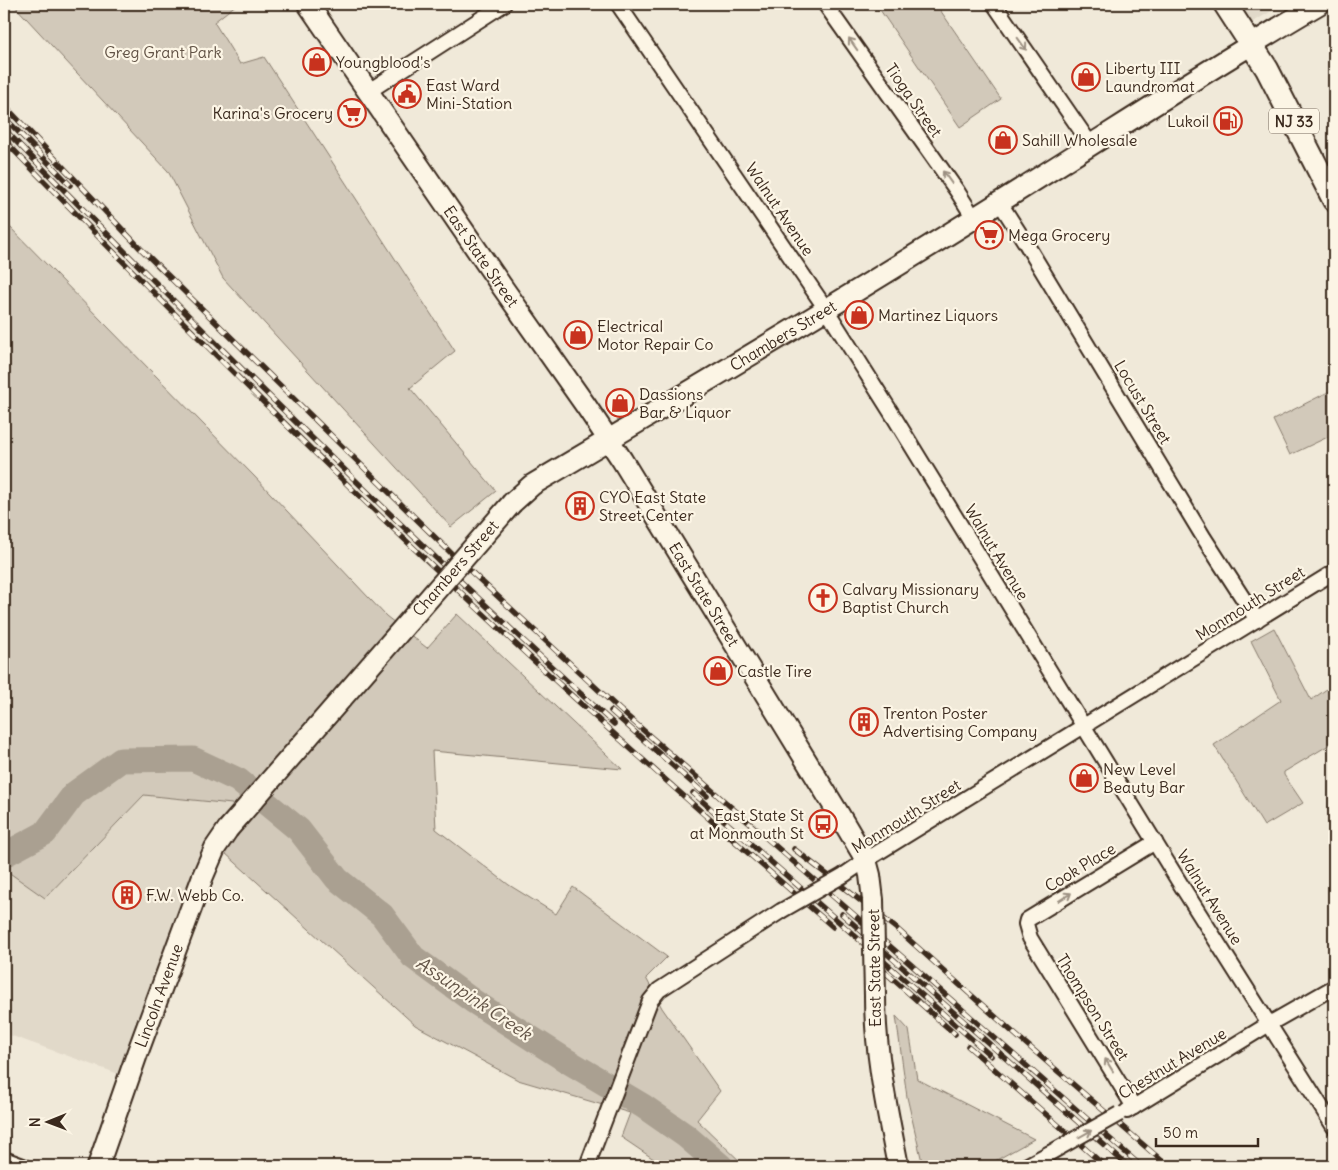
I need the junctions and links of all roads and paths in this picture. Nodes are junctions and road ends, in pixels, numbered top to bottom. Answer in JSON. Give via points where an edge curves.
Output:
{"nodes":[{"id":1,"x":308,"y":4,"type":"edge"},
{"id":2,"x":504,"y":4,"type":"edge"},
{"id":3,"x":618,"y":4,"type":"edge"},
{"id":4,"x":826,"y":4,"type":"edge"},
{"id":5,"x":994,"y":4,"type":"edge"},
{"id":6,"x":1225,"y":4,"type":"edge"},
{"id":7,"x":1319,"y":4,"type":"edge"},
{"id":8,"x":1251,"y":44,"type":"junction"},
{"id":9,"x":369,"y":91,"type":"junction"},
{"id":10,"x":1091,"y":145,"type":"junction"},
{"id":11,"x":1334,"y":200,"type":"edge"},
{"id":12,"x":1000,"y":203,"type":"junction"},
{"id":13,"x":974,"y":218,"type":"junction"},
{"id":14,"x":826,"y":309,"type":"junction"},
{"id":15,"x":608,"y":440,"type":"junction"},
{"id":16,"x":1334,"y":572,"type":"edge"},
{"id":17,"x":1257,"y":620,"type":"junction"},
{"id":18,"x":1084,"y":726,"type":"junction"},
{"id":19,"x":228,"y":829,"type":"joint"},
{"id":20,"x":1155,"y":842,"type":"junction"},
{"id":21,"x":866,"y":860,"type":"junction"},
{"id":22,"x":1026,"y":924,"type":"joint"},
{"id":23,"x":1334,"y":987,"type":"edge"},
{"id":24,"x":1269,"y":1024,"type":"junction"},
{"id":25,"x":1134,"y":1107,"type":"junction"},
{"id":26,"x":1334,"y":1127,"type":"edge"},
{"id":27,"x":4,"y":1159,"type":"edge"},
{"id":28,"x":24,"y":1166,"type":"edge"},
{"id":29,"x":98,"y":1166,"type":"edge"},
{"id":30,"x":586,"y":1166,"type":"edge"},
{"id":31,"x":898,"y":1166,"type":"edge"},
{"id":32,"x":1026,"y":1166,"type":"edge"}],
"edges":[{"from":1,"to":9,"type":"street","name":"East State Street"},
{"from":2,"to":9,"type":"street"},
{"from":3,"to":14,"type":"street","name":"Walnut Avenue"},
{"from":13,"to":4,"type":"street","name":"Tioga Street","one_way":true},
{"from":5,"to":10,"type":"street","one_way":true},
{"from":6,"to":8,"type":"main road","number":"NJ 33"},
{"from":7,"to":8,"type":"street","name":"Chambers Street"},
{"from":8,"to":10,"type":"street","name":"Chambers Street"},
{"from":8,"to":11,"type":"main road","number":"NJ 33"},
{"from":9,"to":15,"type":"street","name":"East State Street"},
{"from":10,"to":12,"type":"street","name":"Chambers Street"},
{"from":12,"to":13,"type":"street","name":"Chambers Street"},
{"from":12,"to":17,"type":"street","name":"Locust Street"},
{"from":13,"to":14,"type":"street","name":"Chambers Street"},
{"from":14,"to":15,"type":"street","name":"Chambers Street"},
{"from":14,"to":18,"type":"street","name":"Walnut Avenue"},
{"from":15,"to":19,"type":"street","name":"Chambers Street","bridge":true,"via":[[532,485],[512,503]]},
{"from":15,"to":21,"type":"street","name":"East State Street"},
{"from":16,"to":17,"type":"street","name":"Monmouth Street"},
{"from":17,"to":18,"type":"street","name":"Monmouth Street"},
{"from":18,"to":20,"type":"street","name":"Walnut Avenue"},
{"from":18,"to":21,"type":"street","name":"Monmouth Street"},
{"from":19,"to":29,"type":"street","name":"Lincoln Avenue","via":[[215,848],[204,876]]},
{"from":22,"to":20,"type":"street","name":"Cook Place","one_way":true,"via":[[1027,920]]},
{"from":20,"to":24,"type":"street","name":"Walnut Avenue"},
{"from":21,"to":30,"type":"street","name":"Monmouth Street","bridge":true,"via":[[659,990],[650,1001]]},
{"from":21,"to":31,"type":"street","name":"East State Street","bridge":true,"via":[[874,900],[878,1060]]},
{"from":25,"to":22,"type":"street","name":"Thompson Street","one_way":true,"via":[[1030,938]]},
{"from":23,"to":24,"type":"street","name":"Chestnut Avenue"},
{"from":24,"to":25,"type":"street","name":"Chestnut Avenue"},
{"from":24,"to":26,"type":"street","name":"Walnut Avenue"},
{"from":32,"to":25,"type":"street","name":"Chestnut Avenue","one_way":true,"bridge":true},
{"from":27,"to":28,"type":"street"}]}
